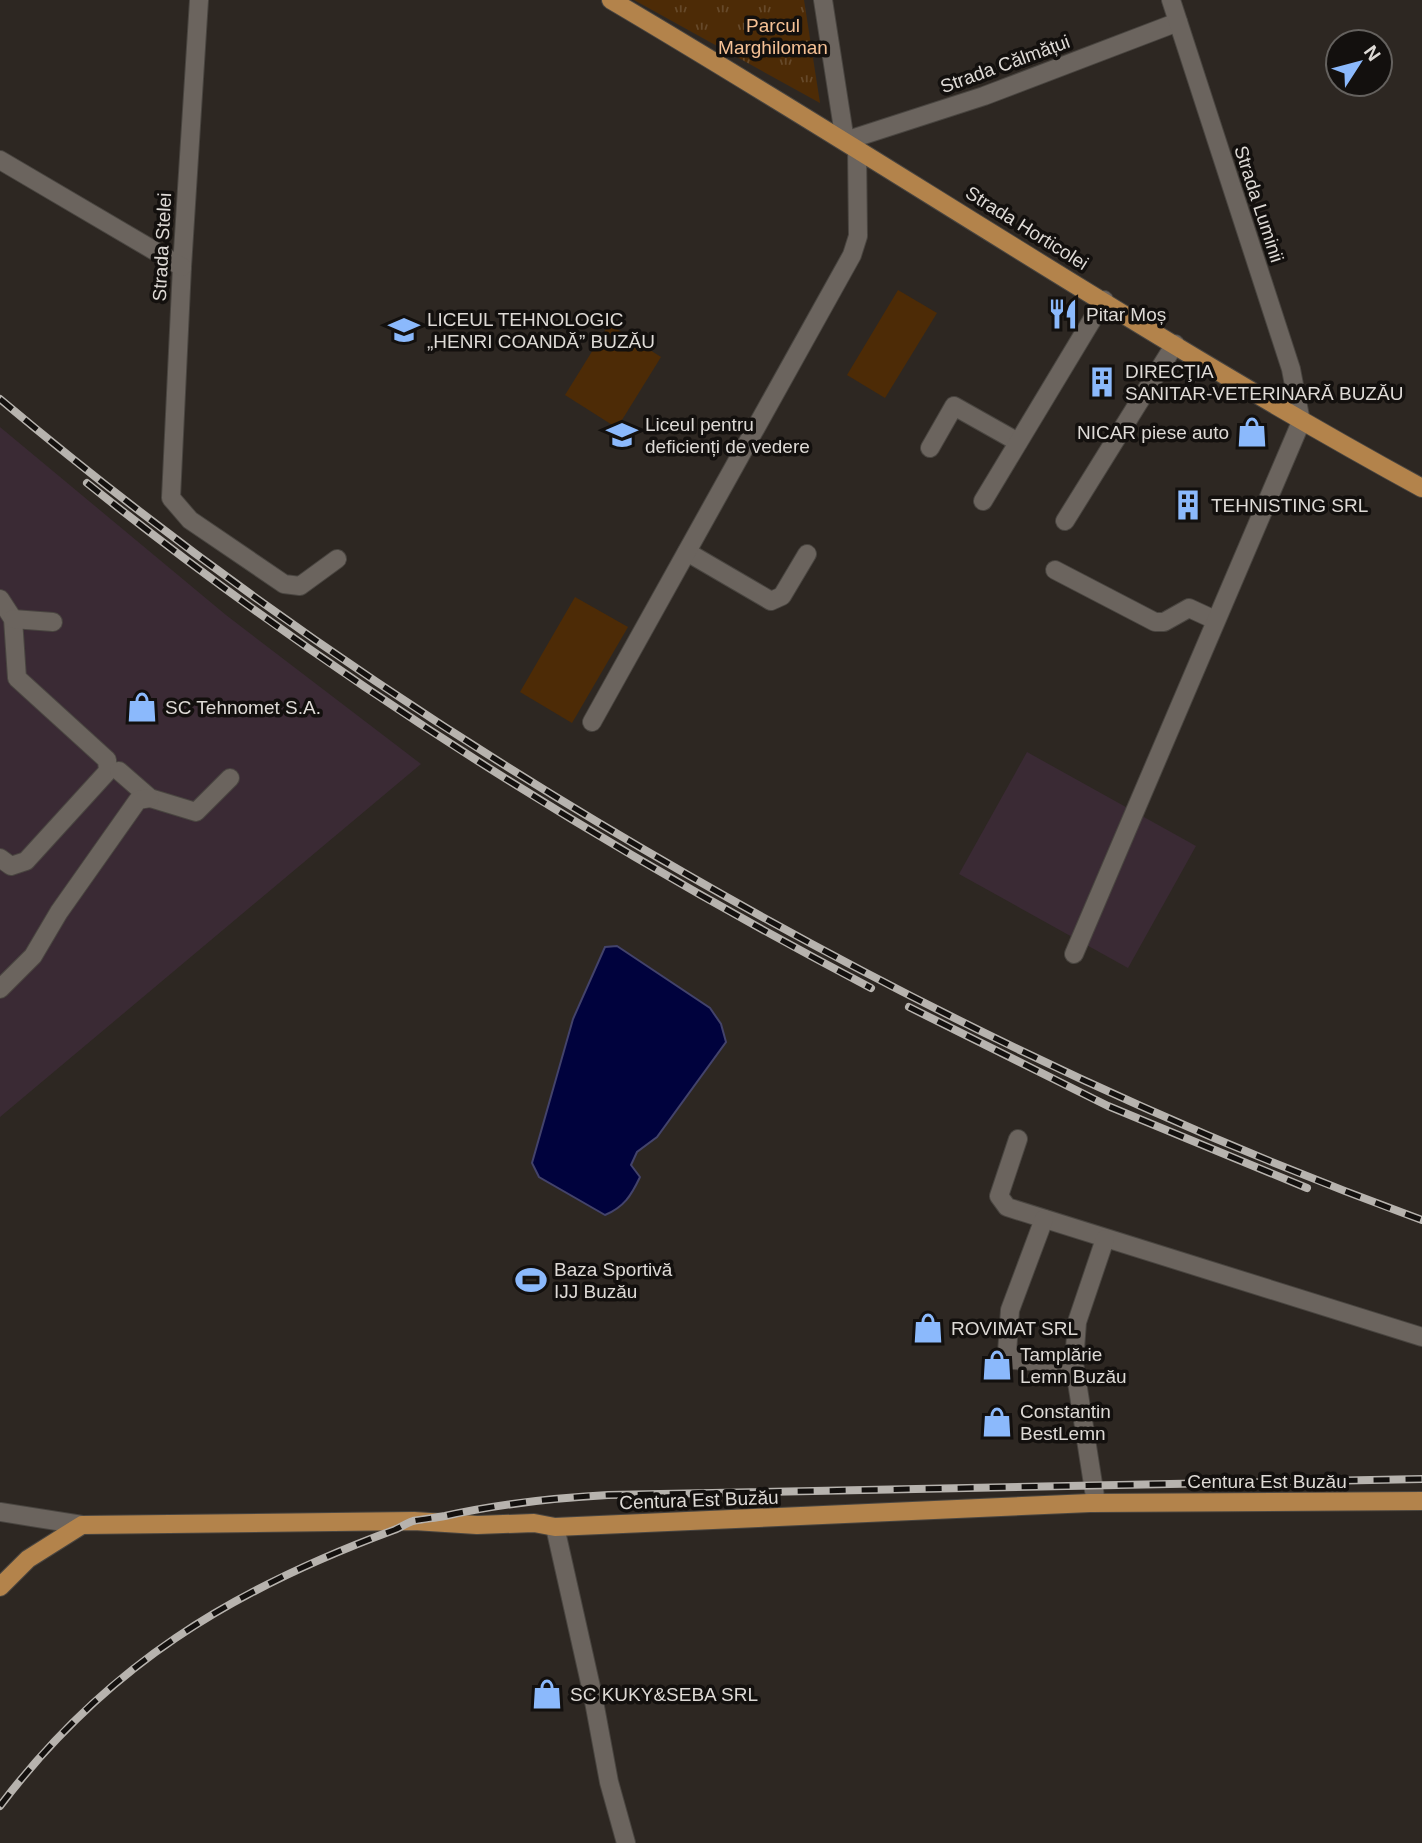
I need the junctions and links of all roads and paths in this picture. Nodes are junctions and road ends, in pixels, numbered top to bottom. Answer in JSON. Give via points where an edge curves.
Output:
{"nodes":[{"id":1,"x":199,"y":0,"type":"edge"},
{"id":2,"x":611,"y":0,"type":"edge"},
{"id":3,"x":823,"y":0,"type":"edge"},
{"id":4,"x":1171,"y":0,"type":"edge"},
{"id":5,"x":1178,"y":22,"type":"junction"},
{"id":6,"x":851,"y":144,"type":"junction"},
{"id":7,"x":0,"y":160,"type":"edge"},
{"id":8,"x":181,"y":267,"type":"junction"},
{"id":9,"x":1104,"y":300,"type":"junction"},
{"id":10,"x":1175,"y":344,"type":"junction"},
{"id":11,"x":1301,"y":422,"type":"junction"},
{"id":12,"x":1018,"y":442,"type":"junction"},
{"id":13,"x":930,"y":447,"type":"dead end"},
{"id":14,"x":1422,"y":488,"type":"edge"},
{"id":15,"x":983,"y":501,"type":"dead end"},
{"id":16,"x":1065,"y":521,"type":"dead end"},
{"id":17,"x":687,"y":552,"type":"junction"},
{"id":18,"x":807,"y":554,"type":"dead end"},
{"id":19,"x":337,"y":559,"type":"dead end"},
{"id":20,"x":1055,"y":570,"type":"dead end"},
{"id":21,"x":0,"y":599,"type":"edge"},
{"id":22,"x":13,"y":618,"type":"junction"},
{"id":23,"x":1215,"y":620,"type":"junction"},
{"id":24,"x":53,"y":622,"type":"dead end"},
{"id":25,"x":592,"y":722,"type":"dead end"},
{"id":26,"x":111,"y":767,"type":"junction"},
{"id":27,"x":230,"y":778,"type":"dead end"},
{"id":28,"x":141,"y":794,"type":"junction"},
{"id":29,"x":0,"y":858,"type":"edge"},
{"id":30,"x":1074,"y":954,"type":"dead end"},
{"id":31,"x":0,"y":989,"type":"edge"},
{"id":32,"x":1018,"y":1139,"type":"dead end"},
{"id":33,"x":1044,"y":1219,"type":"junction"},
{"id":34,"x":1105,"y":1239,"type":"junction"},
{"id":35,"x":1422,"y":1337,"type":"edge"},
{"id":36,"x":1074,"y":1363,"type":"junction"},
{"id":37,"x":1422,"y":1501,"type":"edge"},
{"id":38,"x":1096,"y":1503,"type":"junction"},
{"id":39,"x":0,"y":1512,"type":"edge"},
{"id":40,"x":82,"y":1525,"type":"junction"},
{"id":41,"x":555,"y":1527,"type":"junction"},
{"id":42,"x":0,"y":1587,"type":"edge"},
{"id":43,"x":626,"y":1843,"type":"edge"}],
"edges":[{"from":1,"to":8,"type":"street","name":"Strada Stelei"},
{"from":2,"to":6,"type":"main road","name":"Strada Horticolei"},
{"from":3,"to":6,"type":"street"},
{"from":4,"to":5,"type":"street","name":"Strada Luminii"},
{"from":5,"to":6,"type":"street","name":"Strada Călmățui"},
{"from":5,"to":11,"type":"street","name":"Strada Luminii","via":[[1291,369]]},
{"from":6,"to":9,"type":"main road","name":"Strada Horticolei"},
{"from":6,"to":17,"type":"street","via":[[858,236],[852,255]]},
{"from":7,"to":8,"type":"street"},
{"from":8,"to":19,"type":"street","name":"Strada Stelei","via":[[171,498],[190,520],[284,584],[300,586]]},
{"from":9,"to":10,"type":"main road","name":"Strada Horticolei"},
{"from":9,"to":12,"type":"street"},
{"from":10,"to":11,"type":"main road","name":"Strada Horticolei"},
{"from":10,"to":16,"type":"street"},
{"from":11,"to":14,"type":"main road","name":"Strada Horticolei"},
{"from":11,"to":23,"type":"street"},
{"from":12,"to":13,"type":"street","via":[[954,406]]},
{"from":12,"to":15,"type":"street"},
{"from":17,"to":18,"type":"street","via":[[771,601],[782,596]]},
{"from":17,"to":25,"type":"street"},
{"from":20,"to":23,"type":"street","via":[[1155,622],[1189,608]]},
{"from":21,"to":22,"type":"street"},
{"from":22,"to":24,"type":"street"},
{"from":22,"to":26,"type":"street","via":[[17,678]]},
{"from":23,"to":30,"type":"street"},
{"from":26,"to":28,"type":"street"},
{"from":26,"to":29,"type":"street","via":[[26,861],[11,866]]},
{"from":27,"to":28,"type":"street","via":[[196,812]]},
{"from":28,"to":31,"type":"street","via":[[33,956]]},
{"from":32,"to":33,"type":"street","via":[[999,1196],[1007,1207]]},
{"from":33,"to":34,"type":"street"},
{"from":33,"to":36,"type":"street","via":[[1010,1310],[1007,1353],[1013,1360]]},
{"from":34,"to":35,"type":"street"},
{"from":34,"to":36,"type":"street","via":[[1077,1322]]},
{"from":36,"to":38,"type":"street"},
{"from":37,"to":38,"type":"main road","name":"Centura Est Buzău"},
{"from":38,"to":41,"type":"main road","name":"Centura Est Buzău"},
{"from":39,"to":40,"type":"street"},
{"from":40,"to":41,"type":"main road","name":"Centura Est Buzău","via":[[414,1521]]},
{"from":40,"to":42,"type":"main road","via":[[28,1559]]},
{"from":41,"to":43,"type":"street"}]}
